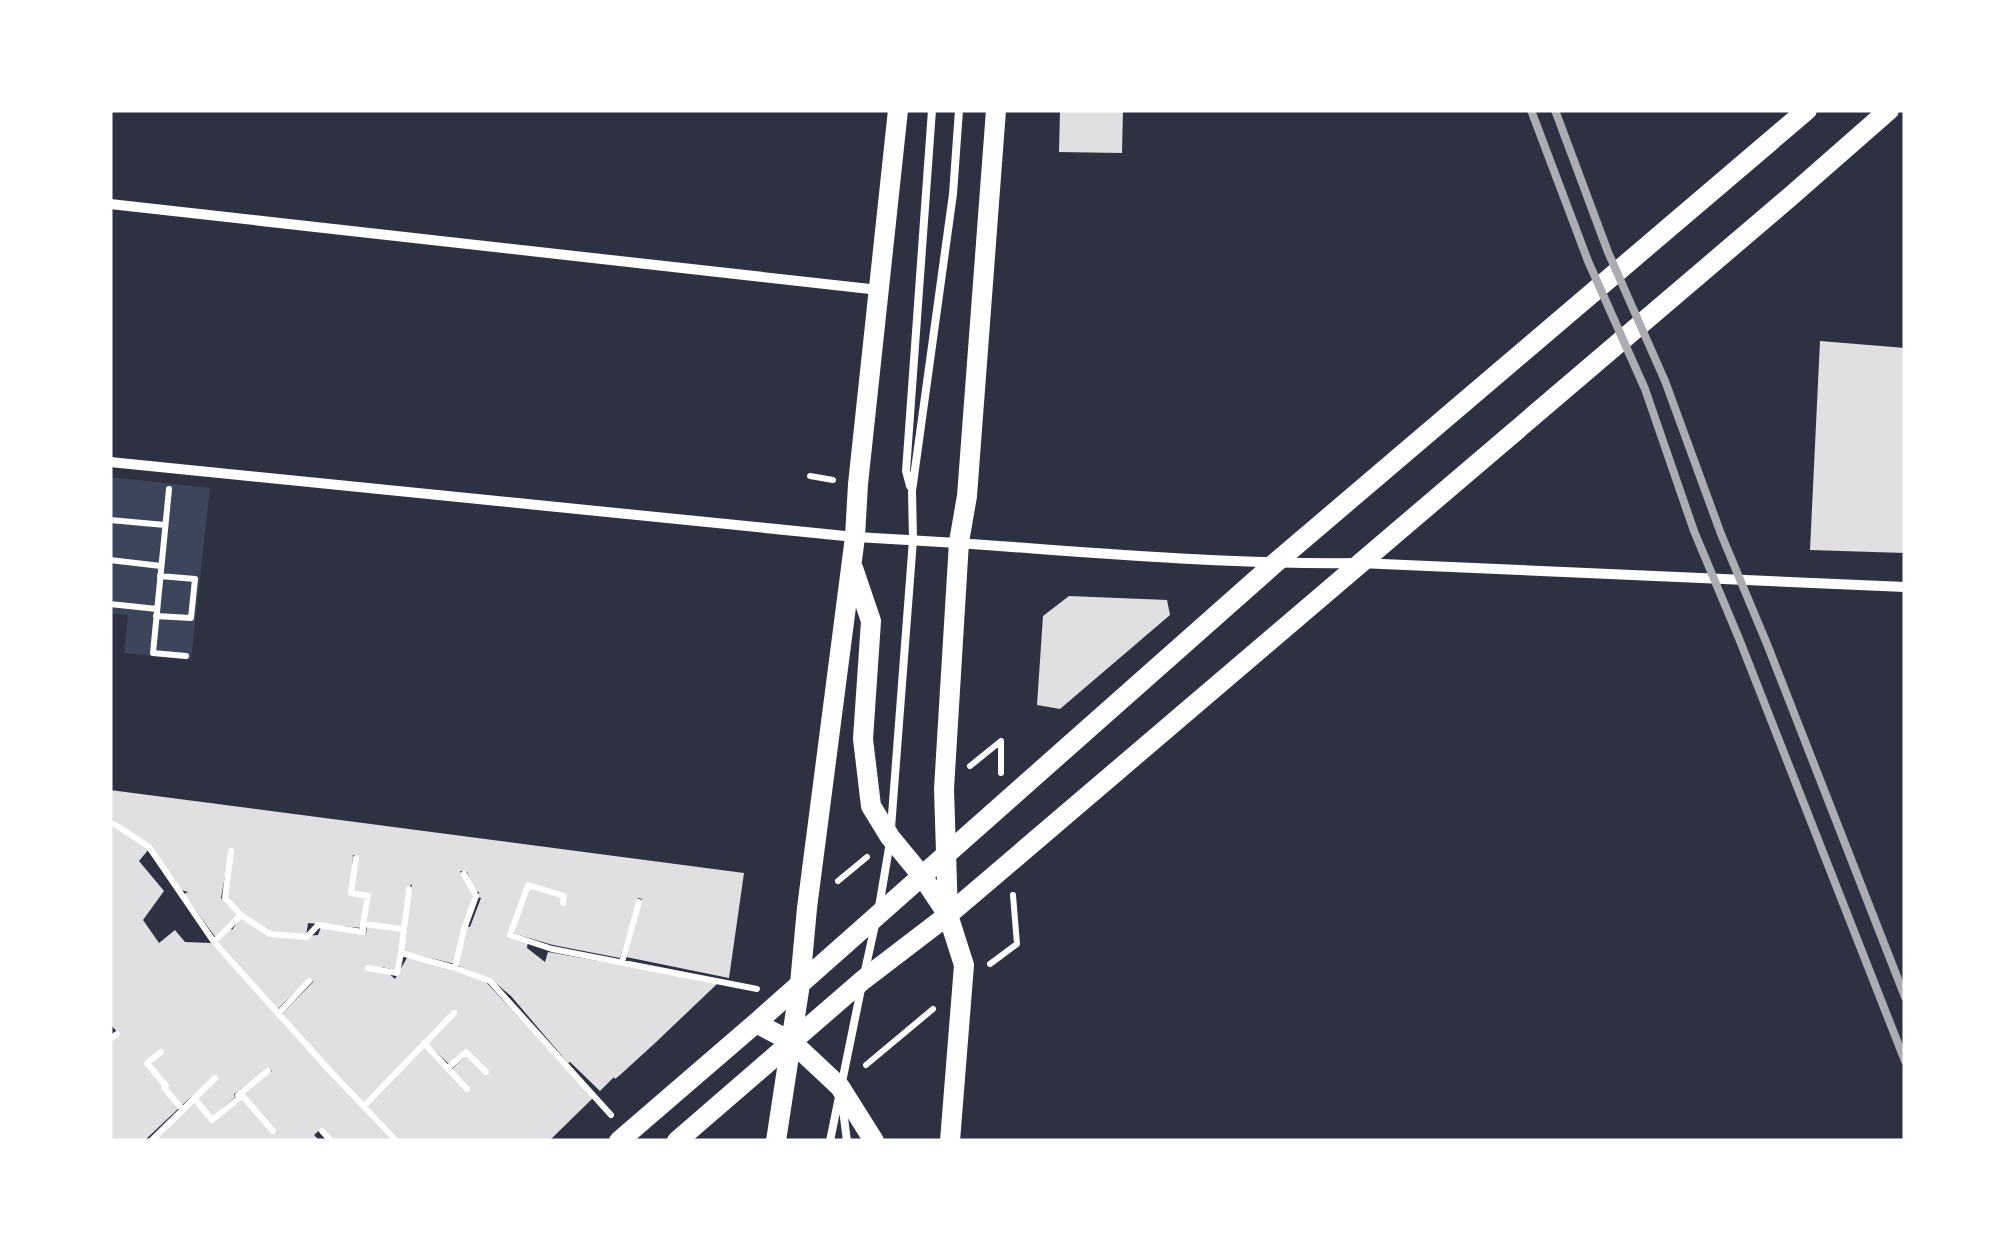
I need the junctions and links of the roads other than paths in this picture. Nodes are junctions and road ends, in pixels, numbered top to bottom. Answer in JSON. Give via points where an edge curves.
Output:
{"nodes":[{"id":1,"x":898,"y":110,"type":"edge"},
{"id":2,"x":932,"y":110,"type":"edge"},
{"id":3,"x":959,"y":110,"type":"edge"},
{"id":4,"x":996,"y":110,"type":"edge"},
{"id":5,"x":1808,"y":110,"type":"edge"},
{"id":6,"x":1888,"y":110,"type":"edge"},
{"id":7,"x":1785,"y":120,"type":"edge"},
{"id":8,"x":110,"y":204,"type":"edge"},
{"id":9,"x":880,"y":290,"type":"junction"},
{"id":10,"x":110,"y":462,"type":"edge"},
{"id":11,"x":912,"y":490,"type":"junction"},
{"id":12,"x":855,"y":537,"type":"junction"},
{"id":13,"x":913,"y":540,"type":"junction"},
{"id":14,"x":959,"y":542,"type":"junction"},
{"id":15,"x":850,"y":561,"type":"junction"},
{"id":16,"x":1274,"y":564,"type":"junction"},
{"id":17,"x":1358,"y":564,"type":"junction"},
{"id":18,"x":1905,"y":587,"type":"edge"},
{"id":19,"x":890,"y":837,"type":"junction"},
{"id":20,"x":946,"y":855,"type":"junction"},
{"id":21,"x":922,"y":876,"type":"junction"},
{"id":22,"x":948,"y":914,"type":"junction"},
{"id":23,"x":877,"y":916,"type":"junction"},
{"id":24,"x":863,"y":980,"type":"junction"},
{"id":25,"x":794,"y":990,"type":"junction"},
{"id":26,"x":756,"y":1023,"type":"junction"},
{"id":27,"x":792,"y":1042,"type":"junction"},
{"id":28,"x":840,"y":1087,"type":"junction"},
{"id":29,"x":623,"y":1137,"type":"edge"},
{"id":30,"x":677,"y":1141,"type":"edge"},
{"id":31,"x":776,"y":1141,"type":"edge"},
{"id":32,"x":830,"y":1141,"type":"edge"},
{"id":33,"x":846,"y":1141,"type":"edge"},
{"id":34,"x":874,"y":1141,"type":"edge"},
{"id":35,"x":950,"y":1141,"type":"edge"}],
"edges":[{"from":1,"to":9,"type":"main road"},
{"from":2,"to":11,"type":"lane","via":[[906,471]]},
{"from":3,"to":11,"type":"lane"},
{"from":4,"to":14,"type":"main road"},
{"from":5,"to":7,"type":"main road"},
{"from":6,"to":17,"type":"main road"},
{"from":7,"to":16,"type":"main road"},
{"from":8,"to":9,"type":"street"},
{"from":9,"to":12,"type":"main road"},
{"from":10,"to":12,"type":"street"},
{"from":11,"to":13,"type":"lane"},
{"from":12,"to":13,"type":"street"},
{"from":12,"to":15,"type":"main road"},
{"from":13,"to":14,"type":"street"},
{"from":13,"to":19,"type":"lane"},
{"from":14,"to":16,"type":"street"},
{"from":14,"to":20,"type":"main road"},
{"from":15,"to":19,"type":"main road","via":[[871,620],[863,738],[871,806]]},
{"from":15,"to":25,"type":"main road"},
{"from":16,"to":17,"type":"street"},
{"from":16,"to":20,"type":"main road"},
{"from":17,"to":18,"type":"street"},
{"from":17,"to":22,"type":"main road"},
{"from":19,"to":21,"type":"main road"},
{"from":19,"to":23,"type":"lane"},
{"from":20,"to":21,"type":"main road"},
{"from":20,"to":22,"type":"main road"},
{"from":21,"to":22,"type":"main road"},
{"from":21,"to":23,"type":"main road"},
{"from":22,"to":24,"type":"main road"},
{"from":22,"to":35,"type":"main road","via":[[964,965]]},
{"from":23,"to":24,"type":"lane"},
{"from":23,"to":25,"type":"main road"},
{"from":24,"to":27,"type":"main road"},
{"from":24,"to":28,"type":"lane"},
{"from":25,"to":26,"type":"main road"},
{"from":25,"to":27,"type":"main road"},
{"from":26,"to":27,"type":"main road"},
{"from":26,"to":29,"type":"main road"},
{"from":27,"to":28,"type":"main road"},
{"from":27,"to":30,"type":"main road"},
{"from":27,"to":31,"type":"main road"},
{"from":28,"to":32,"type":"lane"},
{"from":28,"to":33,"type":"lane"},
{"from":28,"to":34,"type":"main road"}]}
